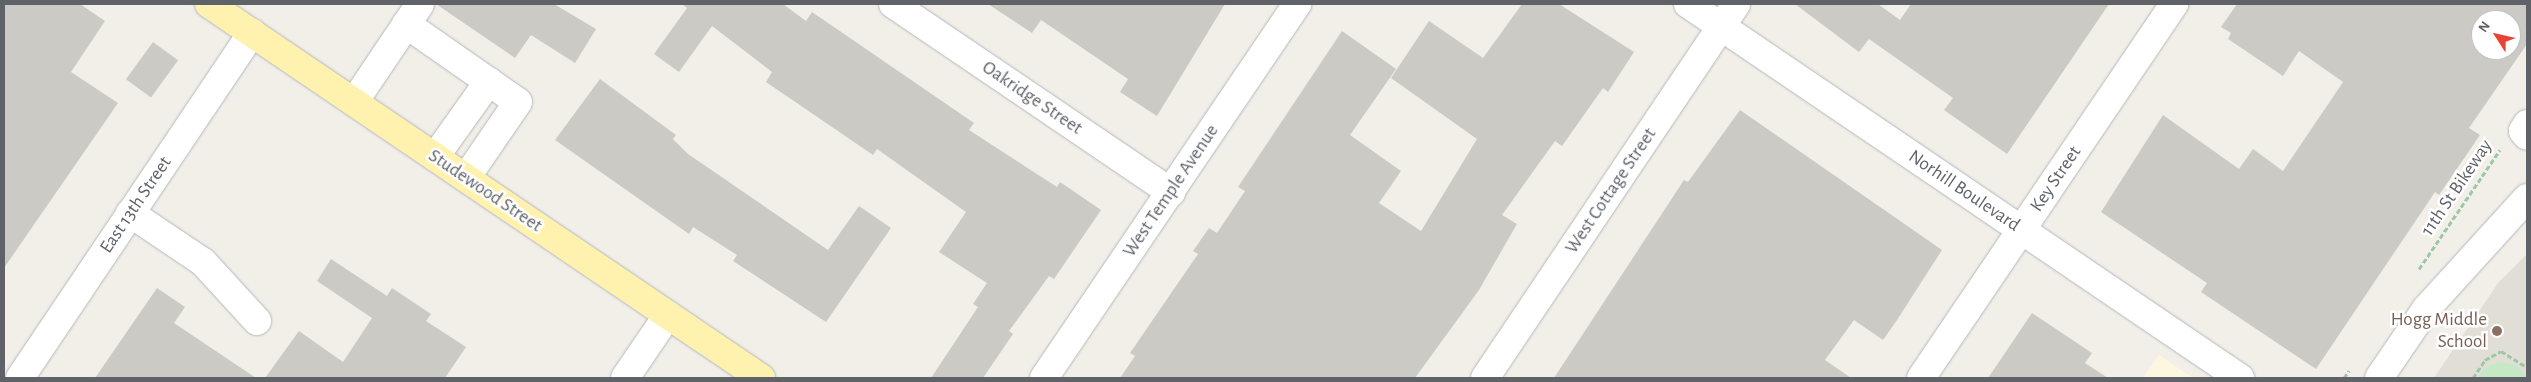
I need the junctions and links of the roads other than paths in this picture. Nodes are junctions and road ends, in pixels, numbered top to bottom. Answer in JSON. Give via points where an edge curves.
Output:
{"nodes":[{"id":1,"x":209,"y":4,"type":"edge"},
{"id":2,"x":893,"y":4,"type":"edge"},
{"id":3,"x":1298,"y":4,"type":"edge"},
{"id":4,"x":1688,"y":4,"type":"edge"},
{"id":5,"x":1736,"y":4,"type":"edge"},
{"id":6,"x":2174,"y":4,"type":"edge"},
{"id":7,"x":413,"y":14,"type":"edge"},
{"id":8,"x":1721,"y":26,"type":"junction"},
{"id":9,"x":252,"y":33,"type":"junction"},
{"id":10,"x":489,"y":81,"type":"junction"},
{"id":11,"x":354,"y":102,"type":"junction"},
{"id":12,"x":435,"y":157,"type":"junction"},
{"id":13,"x":466,"y":178,"type":"junction"},
{"id":14,"x":1171,"y":192,"type":"junction"},
{"id":15,"x":2527,"y":198,"type":"edge"},
{"id":16,"x":130,"y":214,"type":"junction"},
{"id":17,"x":2022,"y":230,"type":"junction"},
{"id":18,"x":668,"y":316,"type":"junction"},
{"id":19,"x":257,"y":321,"type":"dead end"},
{"id":20,"x":20,"y":378,"type":"edge"},
{"id":21,"x":625,"y":378,"type":"edge"},
{"id":22,"x":761,"y":378,"type":"edge"},
{"id":23,"x":1044,"y":378,"type":"edge"},
{"id":24,"x":1485,"y":378,"type":"edge"},
{"id":25,"x":1921,"y":378,"type":"edge"},
{"id":26,"x":2240,"y":378,"type":"edge"},
{"id":27,"x":2379,"y":378,"type":"edge"}],
"edges":[{"from":1,"to":9,"type":"main road","name":"Studewood Street"},
{"from":2,"to":14,"type":"street","name":"Oakridge Street"},
{"from":3,"to":14,"type":"street","name":"West Temple Avenue"},
{"from":4,"to":8,"type":"street","name":"Norhill Boulevard"},
{"from":5,"to":8,"type":"street","name":"West Cottage Street"},
{"from":6,"to":17,"type":"street","name":"Key Street"},
{"from":7,"to":10,"type":"street"},
{"from":7,"to":11,"type":"street"},
{"from":8,"to":17,"type":"street","name":"Norhill Boulevard"},
{"from":8,"to":24,"type":"street","name":"West Cottage Street"},
{"from":9,"to":11,"type":"main road","name":"Studewood Street"},
{"from":9,"to":16,"type":"street","name":"East 13th Street"},
{"from":10,"to":12,"type":"street"},
{"from":10,"to":13,"type":"street","via":[[518,102]]},
{"from":11,"to":12,"type":"main road","name":"Studewood Street"},
{"from":12,"to":13,"type":"main road","name":"Studewood Street"},
{"from":13,"to":18,"type":"main road","name":"Studewood Street"},
{"from":14,"to":23,"type":"street","name":"West Temple Avenue"},
{"from":15,"to":27,"type":"street","via":[[2426,310]]},
{"from":16,"to":19,"type":"street","via":[[203,262]]},
{"from":16,"to":20,"type":"street","name":"East 13th Street"},
{"from":17,"to":25,"type":"street","name":"Key Street"},
{"from":17,"to":26,"type":"street","name":"Norhill Boulevard"},
{"from":18,"to":21,"type":"street"},
{"from":18,"to":22,"type":"main road","name":"Studewood Street"}]}
